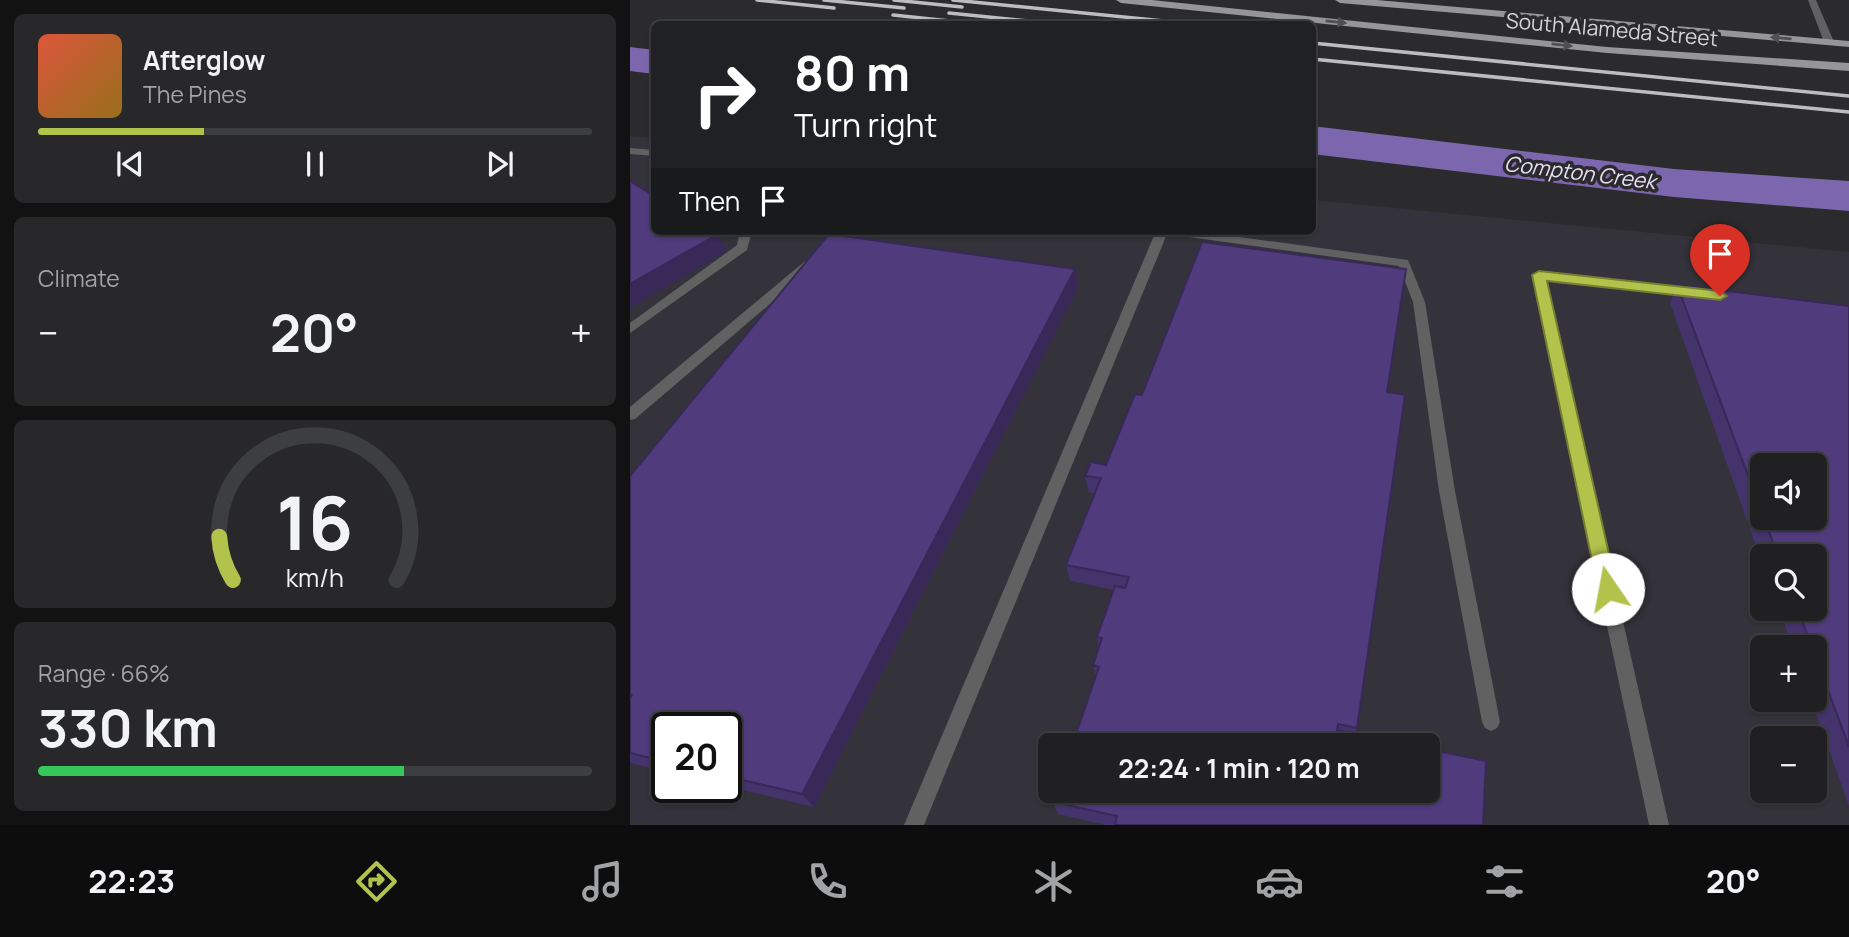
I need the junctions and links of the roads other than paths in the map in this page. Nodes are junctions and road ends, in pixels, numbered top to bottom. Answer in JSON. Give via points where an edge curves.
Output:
{"nodes":[{"id":1,"x":1121,"y":0,"type":"edge"},
{"id":2,"x":1340,"y":0,"type":"edge"},
{"id":3,"x":1812,"y":0,"type":"edge"},
{"id":4,"x":1829,"y":42,"type":"junction"},
{"id":5,"x":1849,"y":44,"type":"edge"},
{"id":6,"x":1845,"y":67,"type":"edge"},
{"id":7,"x":630,"y":151,"type":"edge"},
{"id":8,"x":651,"y":153,"type":"edge"},
{"id":9,"x":745,"y":235,"type":"edge"},
{"id":10,"x":844,"y":235,"type":"edge"},
{"id":11,"x":1160,"y":235,"type":"edge"},
{"id":12,"x":1199,"y":235,"type":"edge"},
{"id":13,"x":1707,"y":294,"type":"edge"},
{"id":14,"x":630,"y":329,"type":"edge"},
{"id":15,"x":630,"y":415,"type":"edge"},
{"id":16,"x":1491,"y":722,"type":"dead end"},
{"id":17,"x":914,"y":825,"type":"edge"},
{"id":18,"x":1660,"y":825,"type":"edge"}],
"edges":[{"from":1,"to":6,"type":"main road","name":"South Alameda Street","one_way":true,"via":[[1607,50]]},
{"from":4,"to":2,"type":"main road","name":"South Alameda Street","one_way":true},
{"from":3,"to":4,"type":"lane"},
{"from":4,"to":5,"type":"main road","name":"South Alameda Street"},
{"from":4,"to":6,"type":"main road"},
{"from":7,"to":8,"type":"lane"},
{"from":9,"to":14,"type":"lane","via":[[743,247]]},
{"from":10,"to":15,"type":"lane"},
{"from":11,"to":17,"type":"lane"},
{"from":12,"to":16,"type":"lane","via":[[1404,263],[1419,302],[1447,491]]},
{"from":13,"to":18,"type":"lane","via":[[1539,275]]}]}
